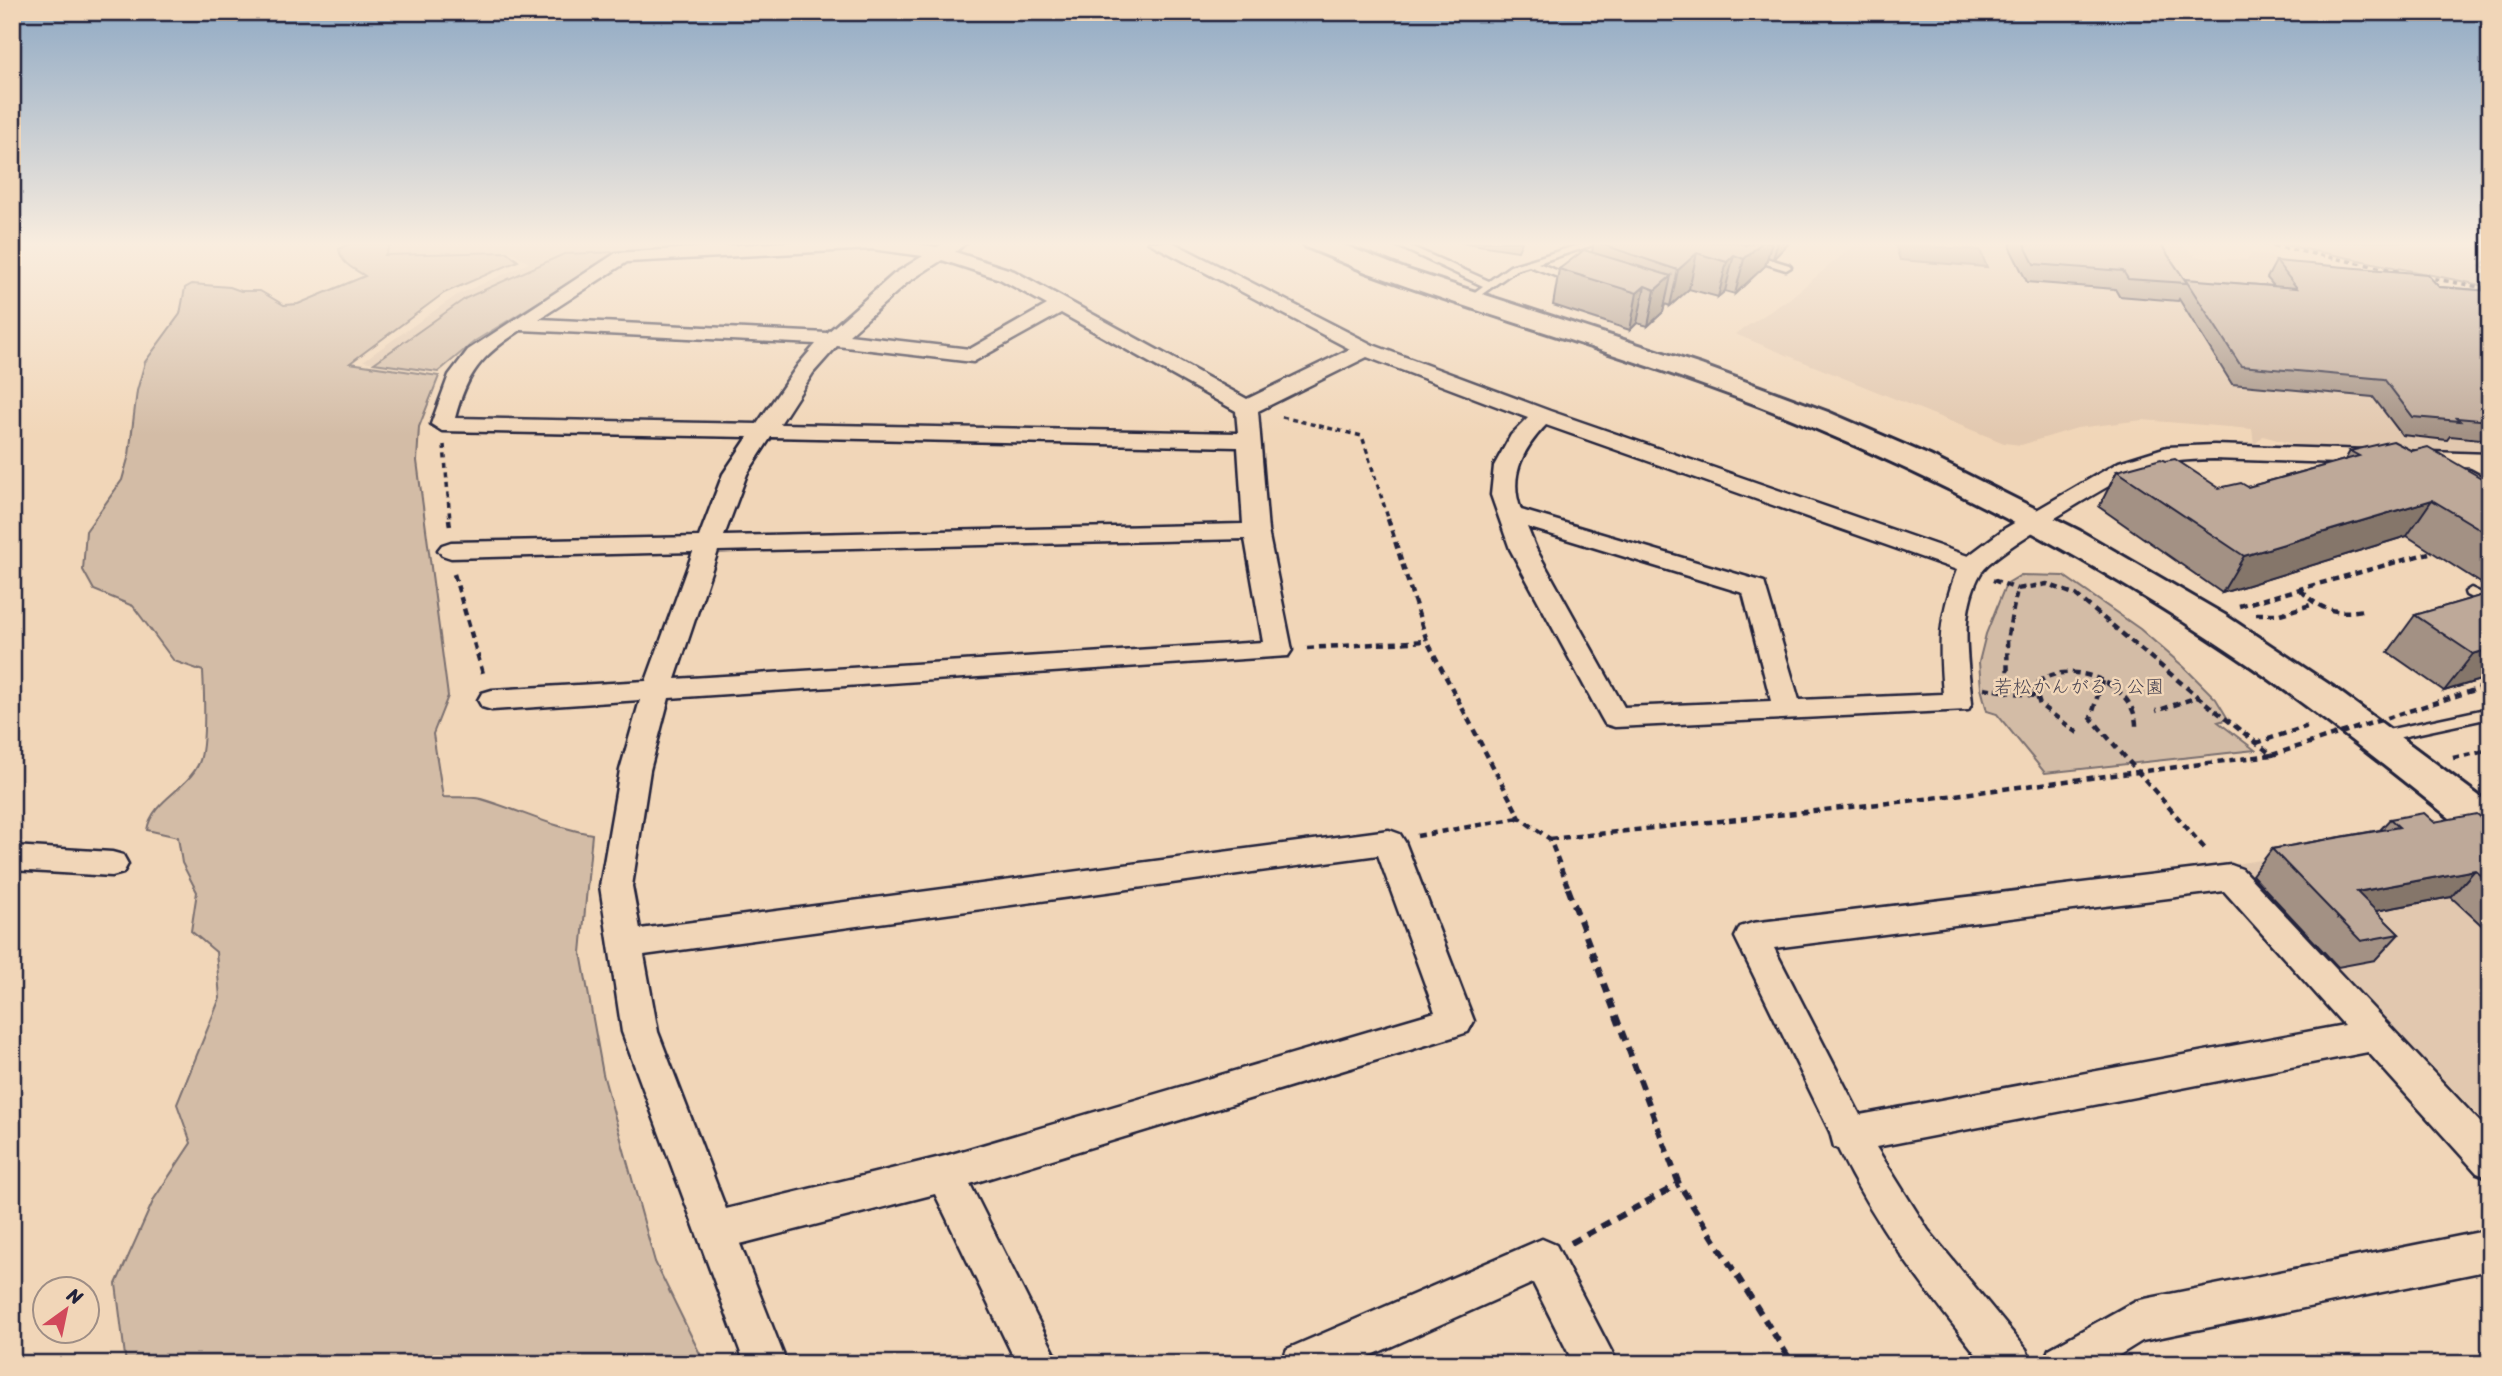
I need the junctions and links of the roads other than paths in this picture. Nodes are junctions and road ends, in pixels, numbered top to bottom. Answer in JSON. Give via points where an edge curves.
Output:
{"nodes":[{"id":1,"x":545,"y":306,"type":"edge"},
{"id":2,"x":869,"y":306,"type":"edge"},
{"id":3,"x":1059,"y":306,"type":"joint"},
{"id":4,"x":1282,"y":306,"type":"edge"},
{"id":5,"x":1518,"y":306,"type":"edge"},
{"id":6,"x":517,"y":324,"type":"junction"},
{"id":7,"x":832,"y":339,"type":"junction"},
{"id":8,"x":1366,"y":349,"type":"junction"},
{"id":9,"x":1247,"y":408,"type":"junction"},
{"id":10,"x":1542,"y":416,"type":"junction"},
{"id":11,"x":764,"y":430,"type":"junction"},
{"id":12,"x":1247,"y":440,"type":"junction"},
{"id":13,"x":2464,"y":460,"type":"junction"},
{"id":14,"x":2490,"y":461,"type":"edge"},
{"id":15,"x":2490,"y":475,"type":"edge"},
{"id":16,"x":1509,"y":514,"type":"junction"},
{"id":17,"x":2034,"y":520,"type":"junction"},
{"id":18,"x":1256,"y":531,"type":"junction"},
{"id":19,"x":708,"y":544,"type":"junction"},
{"id":20,"x":451,"y":550,"type":"dead end"},
{"id":21,"x":1971,"y":566,"type":"junction"},
{"id":22,"x":2471,"y":592,"type":"dead end"},
{"id":23,"x":2490,"y":603,"type":"edge"},
{"id":24,"x":657,"y":690,"type":"junction"},
{"id":25,"x":492,"y":700,"type":"dead end"},
{"id":26,"x":1787,"y":709,"type":"junction"},
{"id":27,"x":2490,"y":713,"type":"edge"},
{"id":28,"x":2376,"y":738,"type":"junction"},
{"id":29,"x":2490,"y":827,"type":"edge"},
{"id":30,"x":16,"y":863,"type":"edge"},
{"id":31,"x":112,"y":864,"type":"dead end"},
{"id":32,"x":626,"y":944,"type":"junction"},
{"id":33,"x":2374,"y":1035,"type":"junction"},
{"id":34,"x":1847,"y":1135,"type":"junction"},
{"id":35,"x":2490,"y":1160,"type":"edge"},
{"id":36,"x":944,"y":1174,"type":"junction"},
{"id":37,"x":715,"y":1231,"type":"junction"},
{"id":38,"x":2490,"y":1250,"type":"edge"},
{"id":39,"x":766,"y":1364,"type":"edge"},
{"id":40,"x":1039,"y":1364,"type":"edge"},
{"id":41,"x":1303,"y":1364,"type":"edge"},
{"id":42,"x":1597,"y":1364,"type":"edge"},
{"id":43,"x":2011,"y":1364,"type":"edge"},
{"id":44,"x":2064,"y":1364,"type":"edge"}],
"edges":[{"from":1,"to":6,"type":"street"},
{"from":2,"to":7,"type":"street"},
{"from":3,"to":7,"type":"street","via":[[974,356]]},
{"from":3,"to":9,"type":"street"},
{"from":4,"to":8,"type":"street"},
{"from":5,"to":17,"type":"street","via":[[1815,417],[1902,454]]},
{"from":6,"to":7,"type":"street"},
{"from":6,"to":11,"type":"street","via":[[476,350],[453,383],[442,424]]},
{"from":7,"to":11,"type":"street","via":[[805,369]]},
{"from":8,"to":9,"type":"street"},
{"from":8,"to":10,"type":"street"},
{"from":9,"to":12,"type":"street"},
{"from":10,"to":16,"type":"street","via":[[1519,440],[1506,466],[1503,495]]},
{"from":10,"to":21,"type":"street"},
{"from":11,"to":12,"type":"street"},
{"from":11,"to":19,"type":"street","via":[[735,474]]},
{"from":12,"to":18,"type":"street"},
{"from":13,"to":14,"type":"street"},
{"from":13,"to":15,"type":"lane"},
{"from":13,"to":17,"type":"street","via":[[2167,454],[2127,467]]},
{"from":16,"to":26,"type":"street","via":[[1755,588]]},
{"from":16,"to":26,"type":"street","via":[[1523,549],[1615,717]]},
{"from":17,"to":21,"type":"street"},
{"from":17,"to":28,"type":"street","via":[[2213,624]]},
{"from":18,"to":19,"type":"street"},
{"from":18,"to":24,"type":"street","via":[[1278,650]]},
{"from":19,"to":20,"type":"street"},
{"from":19,"to":24,"type":"street"},
{"from":21,"to":26,"type":"street","via":[[1957,604],[1952,640],[1958,703]]},
{"from":22,"to":23,"type":"lane"},
{"from":24,"to":25,"type":"street"},
{"from":24,"to":32,"type":"street","via":[[635,770],[616,886]]},
{"from":27,"to":28,"type":"lane"},
{"from":28,"to":29,"type":"street"},
{"from":30,"to":31,"type":"street"},
{"from":32,"to":36,"type":"street","via":[[1389,842],[1456,1021]]},
{"from":32,"to":37,"type":"street","via":[[640,1032]]},
{"from":33,"to":34,"type":"street"},
{"from":33,"to":34,"type":"street","via":[[2231,878],[1752,937]]},
{"from":33,"to":35,"type":"street"},
{"from":34,"to":43,"type":"street","via":[[1914,1244]]},
{"from":36,"to":37,"type":"street"},
{"from":36,"to":40,"type":"street"},
{"from":37,"to":39,"type":"street"},
{"from":38,"to":44,"type":"street","via":[[2135,1322]]},
{"from":41,"to":42,"type":"street","via":[[1542,1259]]}]}
